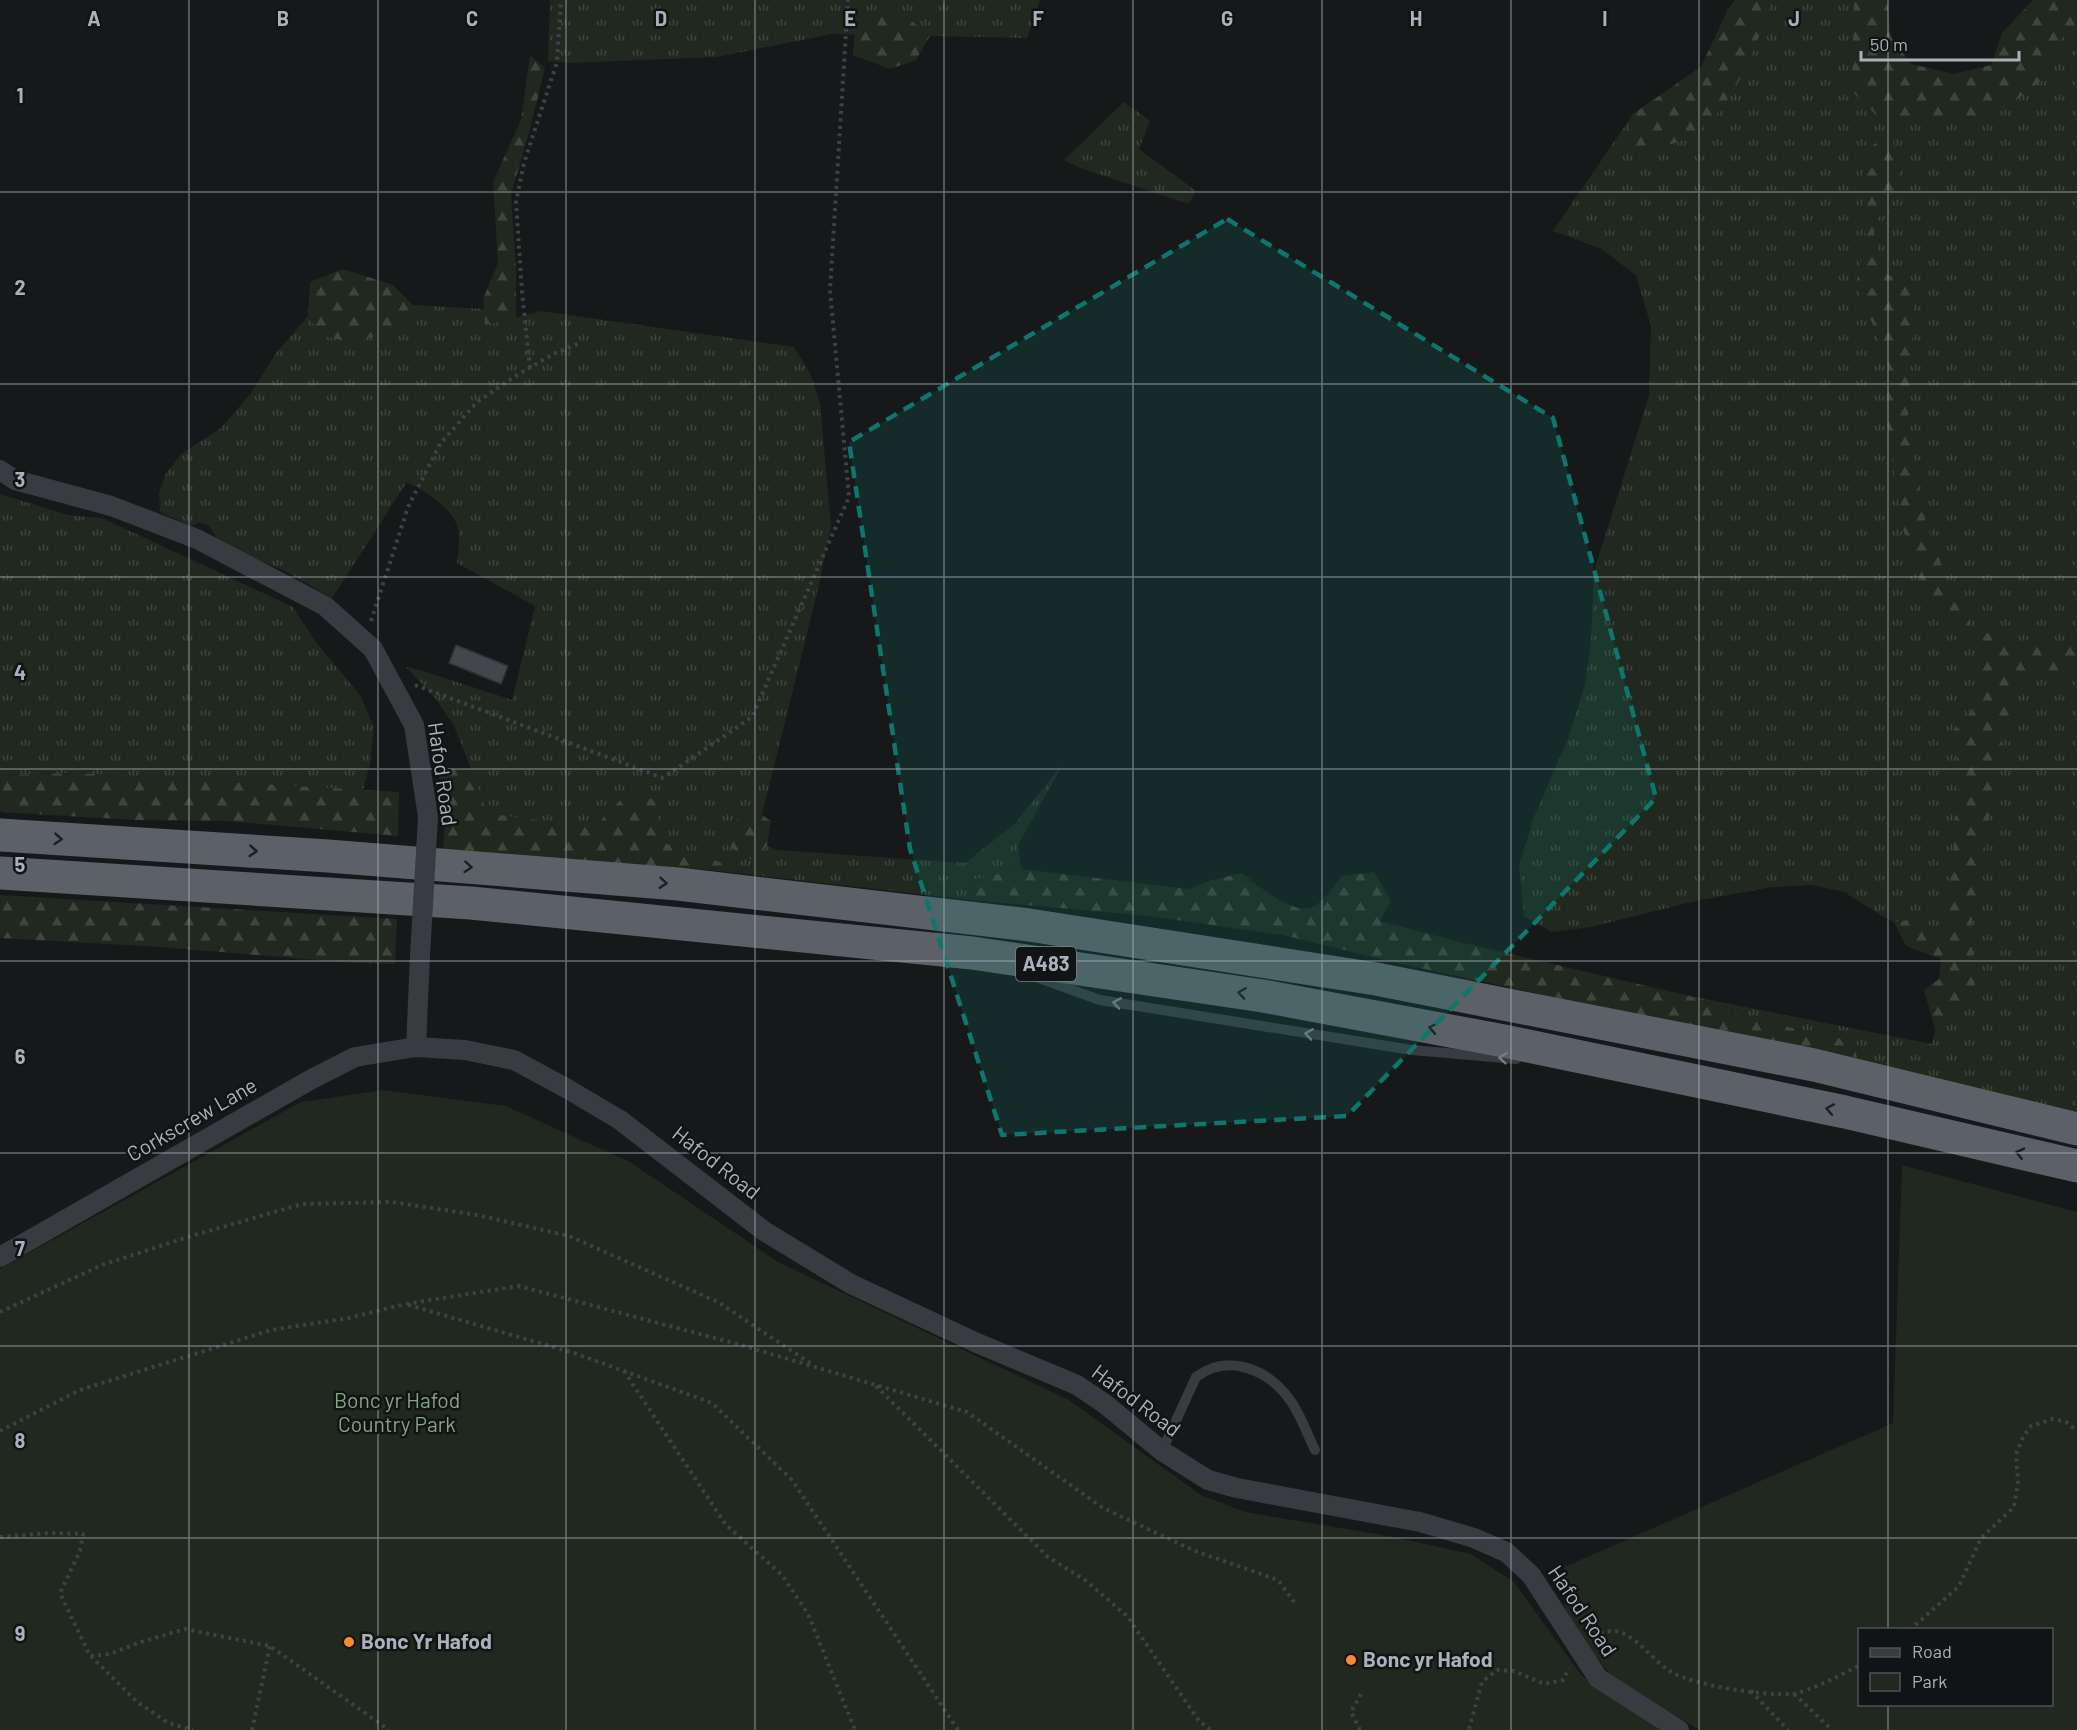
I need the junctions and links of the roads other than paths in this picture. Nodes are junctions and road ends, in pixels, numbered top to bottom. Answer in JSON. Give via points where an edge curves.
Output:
{"nodes":[{"id":1,"x":0,"y":470,"type":"edge"},
{"id":2,"x":0,"y":836,"type":"edge"},
{"id":3,"x":0,"y":873,"type":"edge"},
{"id":4,"x":972,"y":953,"type":"junction"},
{"id":5,"x":416,"y":1047,"type":"junction"},
{"id":6,"x":1530,"y":1060,"type":"dead end"},
{"id":7,"x":1541,"y":1061,"type":"dead end"},
{"id":8,"x":1624,"y":1067,"type":"junction"},
{"id":9,"x":2077,"y":1129,"type":"edge"},
{"id":10,"x":2077,"y":1166,"type":"edge"},
{"id":11,"x":0,"y":1257,"type":"edge"},
{"id":12,"x":1315,"y":1450,"type":"dead end"},
{"id":13,"x":1162,"y":1451,"type":"junction"},
{"id":14,"x":1679,"y":1730,"type":"edge"}],
"edges":[{"from":1,"to":5,"type":"street","name":"Hafod Road","bridge":true,"via":[[15,480],[111,506],[197,539],[325,606],[373,649],[414,725],[428,817]]},
{"from":2,"to":9,"type":"highway","number":"A483","one_way":true,"via":[[328,856],[678,884],[1029,925],[1376,979],[1814,1065]]},
{"from":3,"to":4,"type":"highway","number":"A483","via":[[471,903]]},
{"from":6,"to":4,"type":"lane","one_way":true,"via":[[1412,1050],[1100,1000]]},
{"from":8,"to":4,"type":"highway","number":"A483","one_way":true,"via":[[1263,996]]},
{"from":5,"to":11,"type":"street","name":"Corkscrew Lane","via":[[355,1057]]},
{"from":5,"to":13,"type":"street","name":"Hafod Road","via":[[465,1050],[513,1060],[566,1088],[620,1120],[764,1231],[851,1284],[1077,1385]]},
{"from":7,"to":8,"type":"lane"},
{"from":10,"to":8,"type":"highway","number":"A483","one_way":true,"via":[[1845,1112]]},
{"from":12,"to":13,"type":"lane","via":[[1289,1398],[1270,1379],[1241,1366],[1220,1365],[1196,1377]]},
{"from":13,"to":14,"type":"street","name":"Hafod Road","via":[[1208,1480],[1420,1522],[1506,1552],[1531,1575],[1598,1678]]}]}
